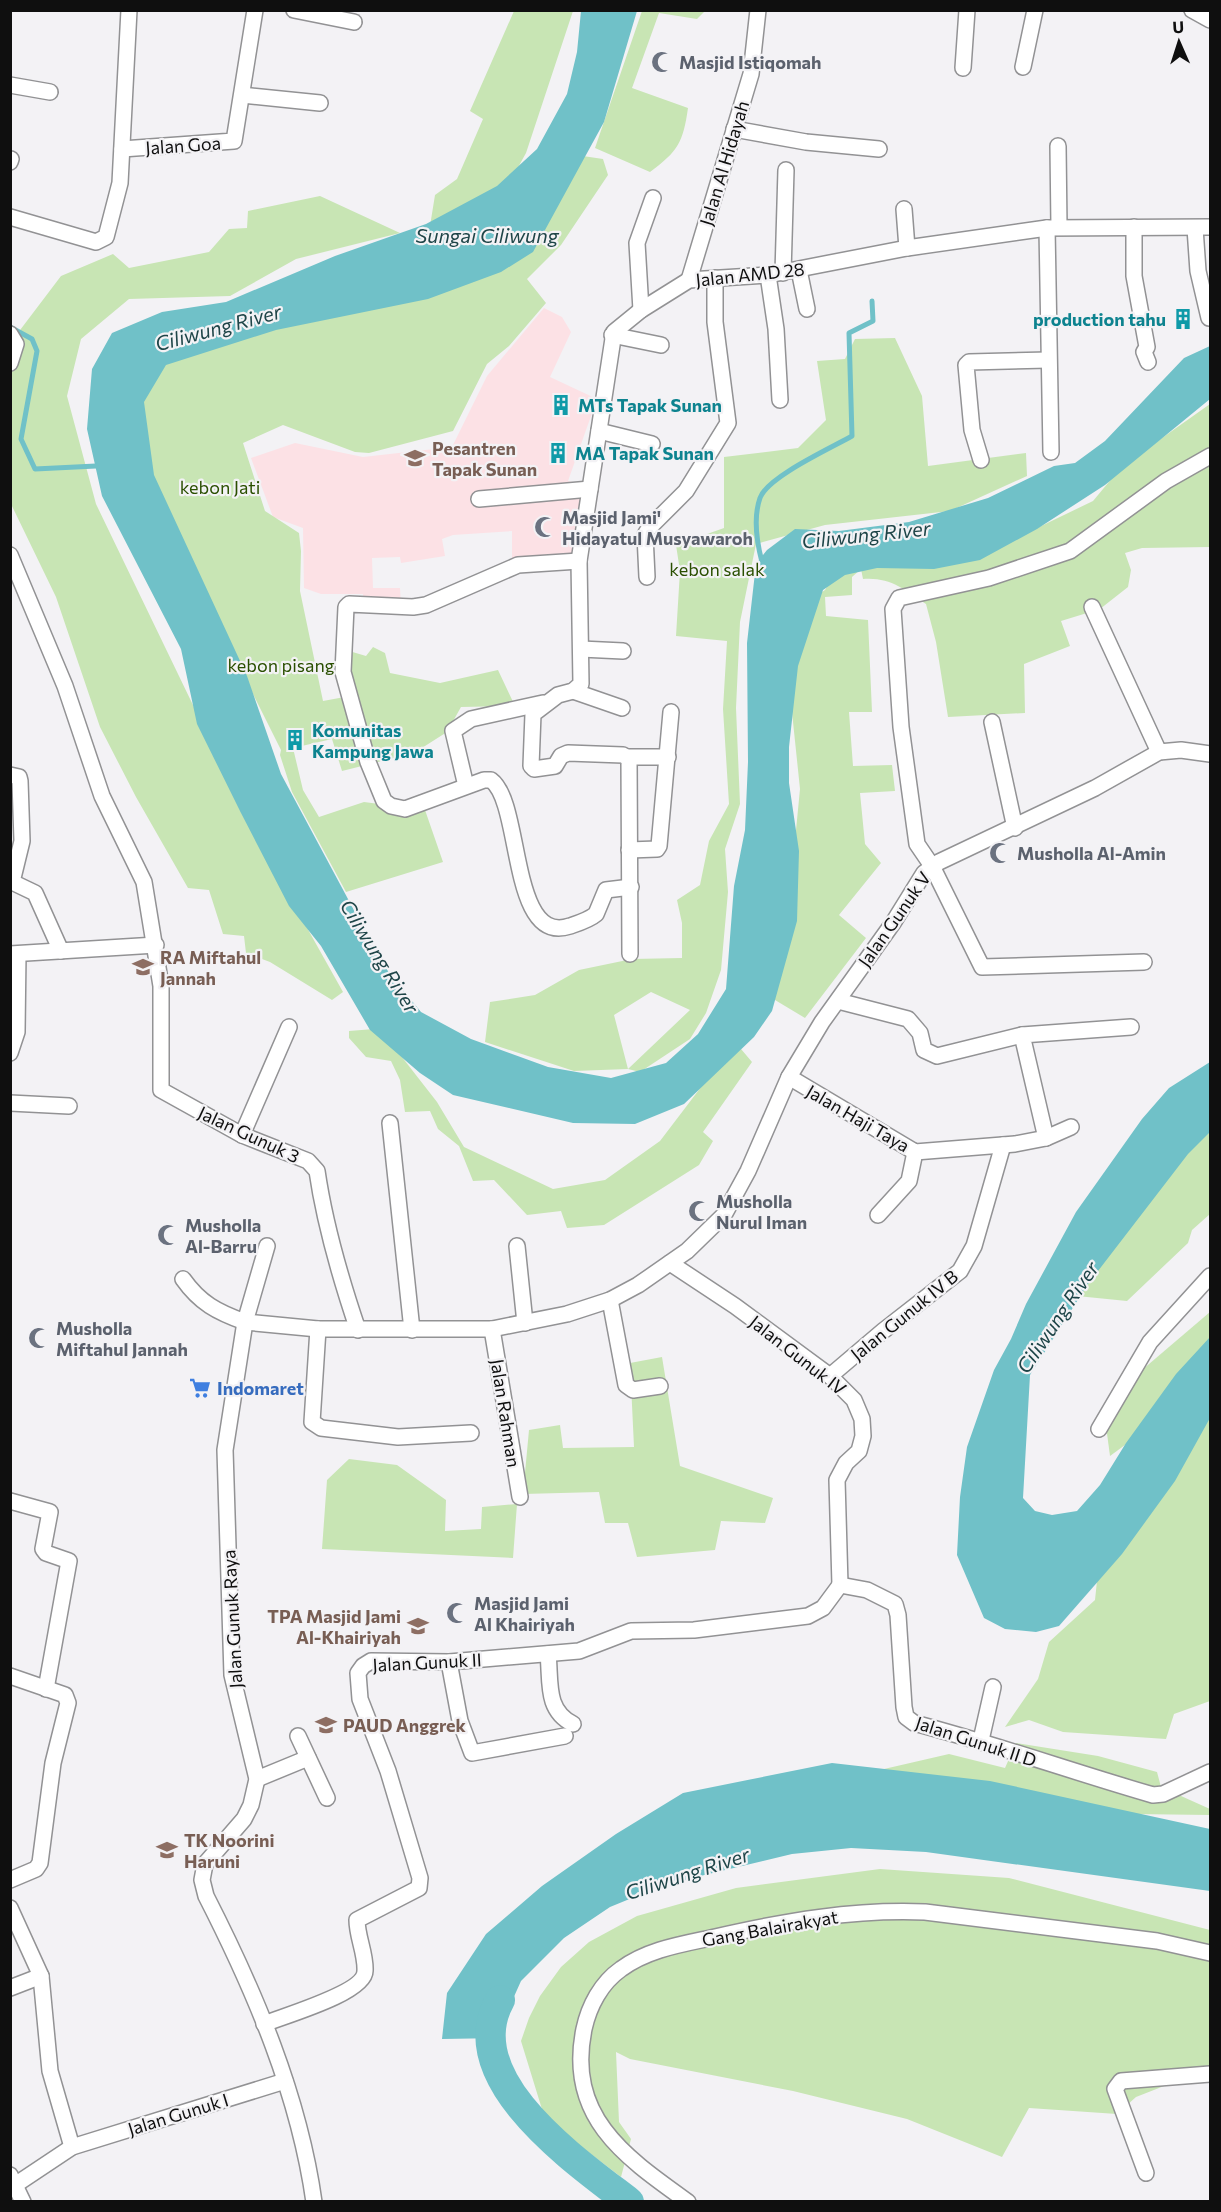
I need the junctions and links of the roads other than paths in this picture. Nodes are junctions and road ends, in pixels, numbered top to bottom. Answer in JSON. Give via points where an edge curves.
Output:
{"nodes":[{"id":1,"x":129,"y":10,"type":"edge"},
{"id":2,"x":255,"y":10,"type":"edge"},
{"id":3,"x":294,"y":10,"type":"edge"},
{"id":4,"x":758,"y":10,"type":"edge"},
{"id":5,"x":967,"y":10,"type":"edge"},
{"id":6,"x":1035,"y":10,"type":"edge"},
{"id":7,"x":1192,"y":10,"type":"edge"},
{"id":8,"x":1210,"y":20,"type":"edge"},
{"id":9,"x":354,"y":22,"type":"dead end"},
{"id":10,"x":1023,"y":67,"type":"dead end"},
{"id":11,"x":963,"y":68,"type":"dead end"},
{"id":12,"x":10,"y":85,"type":"edge"},
{"id":13,"x":50,"y":92,"type":"dead end"},
{"id":14,"x":242,"y":95,"type":"junction"},
{"id":15,"x":320,"y":103,"type":"dead end"},
{"id":16,"x":734,"y":129,"type":"junction"},
{"id":17,"x":1058,"y":146,"type":"dead end"},
{"id":18,"x":122,"y":149,"type":"junction"},
{"id":19,"x":879,"y":149,"type":"dead end"},
{"id":20,"x":786,"y":170,"type":"dead end"},
{"id":21,"x":653,"y":198,"type":"dead end"},
{"id":22,"x":904,"y":209,"type":"dead end"},
{"id":23,"x":10,"y":217,"type":"edge"},
{"id":24,"x":1053,"y":227,"type":"junction"},
{"id":25,"x":1134,"y":227,"type":"junction"},
{"id":26,"x":1203,"y":227,"type":"edge"},
{"id":27,"x":907,"y":248,"type":"junction"},
{"id":28,"x":799,"y":270,"type":"junction"},
{"id":29,"x":776,"y":274,"type":"junction"},
{"id":30,"x":716,"y":278,"type":"junction"},
{"id":31,"x":689,"y":280,"type":"junction"},
{"id":32,"x":807,"y":309,"type":"dead end"},
{"id":33,"x":641,"y":310,"type":"junction"},
{"id":34,"x":1209,"y":318,"type":"dead end"},
{"id":35,"x":10,"y":334,"type":"edge"},
{"id":36,"x":612,"y":335,"type":"junction"},
{"id":37,"x":661,"y":345,"type":"dead end"},
{"id":38,"x":1048,"y":360,"type":"junction"},
{"id":39,"x":1148,"y":362,"type":"dead end"},
{"id":40,"x":10,"y":363,"type":"edge"},
{"id":41,"x":780,"y":400,"type":"dead end"},
{"id":42,"x":599,"y":431,"type":"junction"},
{"id":43,"x":652,"y":444,"type":"dead end"},
{"id":44,"x":1052,"y":452,"type":"dead end"},
{"id":45,"x":1210,"y":456,"type":"edge"},
{"id":46,"x":981,"y":460,"type":"dead end"},
{"id":47,"x":590,"y":489,"type":"junction"},
{"id":48,"x":479,"y":499,"type":"dead end"},
{"id":49,"x":10,"y":555,"type":"edge"},
{"id":50,"x":579,"y":561,"type":"junction"},
{"id":51,"x":646,"y":577,"type":"dead end"},
{"id":52,"x":1092,"y":606,"type":"dead end"},
{"id":53,"x":581,"y":650,"type":"junction"},
{"id":54,"x":623,"y":651,"type":"dead end"},
{"id":55,"x":573,"y":691,"type":"junction"},
{"id":56,"x":551,"y":701,"type":"junction"},
{"id":57,"x":622,"y":708,"type":"dead end"},
{"id":58,"x":671,"y":712,"type":"dead end"},
{"id":59,"x":992,"y":722,"type":"dead end"},
{"id":60,"x":1159,"y":752,"type":"junction"},
{"id":61,"x":1210,"y":754,"type":"edge"},
{"id":62,"x":627,"y":757,"type":"junction"},
{"id":63,"x":668,"y":757,"type":"junction"},
{"id":64,"x":15,"y":778,"type":"edge"},
{"id":65,"x":466,"y":786,"type":"junction"},
{"id":66,"x":1015,"y":828,"type":"junction"},
{"id":67,"x":629,"y":850,"type":"junction"},
{"id":68,"x":932,"y":866,"type":"junction"},
{"id":69,"x":631,"y":887,"type":"junction"},
{"id":70,"x":156,"y":945,"type":"junction"},
{"id":71,"x":61,"y":951,"type":"junction"},
{"id":72,"x":14,"y":954,"type":"edge"},
{"id":73,"x":630,"y":954,"type":"dead end"},
{"id":74,"x":1144,"y":962,"type":"dead end"},
{"id":75,"x":838,"y":1001,"type":"junction"},
{"id":76,"x":289,"y":1027,"type":"dead end"},
{"id":77,"x":1131,"y":1027,"type":"dead end"},
{"id":78,"x":1022,"y":1035,"type":"junction"},
{"id":79,"x":10,"y":1053,"type":"edge"},
{"id":80,"x":789,"y":1077,"type":"junction"},
{"id":81,"x":10,"y":1103,"type":"edge"},
{"id":82,"x":69,"y":1106,"type":"dead end"},
{"id":83,"x":390,"y":1123,"type":"dead end"},
{"id":84,"x":1071,"y":1127,"type":"dead end"},
{"id":85,"x":242,"y":1135,"type":"junction"},
{"id":86,"x":1046,"y":1138,"type":"junction"},
{"id":87,"x":1003,"y":1145,"type":"junction"},
{"id":88,"x":915,"y":1152,"type":"junction"},
{"id":89,"x":878,"y":1215,"type":"dead end"},
{"id":90,"x":267,"y":1246,"type":"dead end"},
{"id":91,"x":517,"y":1246,"type":"dead end"},
{"id":92,"x":670,"y":1263,"type":"junction"},
{"id":93,"x":1210,"y":1276,"type":"edge"},
{"id":94,"x":183,"y":1279,"type":"dead end"},
{"id":95,"x":609,"y":1300,"type":"junction"},
{"id":96,"x":245,"y":1322,"type":"junction"},
{"id":97,"x":525,"y":1323,"type":"junction"},
{"id":98,"x":318,"y":1329,"type":"junction"},
{"id":99,"x":492,"y":1329,"type":"junction"},
{"id":100,"x":358,"y":1330,"type":"junction"},
{"id":101,"x":412,"y":1330,"type":"junction"},
{"id":102,"x":830,"y":1376,"type":"junction"},
{"id":103,"x":660,"y":1386,"type":"dead end"},
{"id":104,"x":1099,"y":1429,"type":"dead end"},
{"id":105,"x":471,"y":1432,"type":"dead end"},
{"id":106,"x":520,"y":1497,"type":"dead end"},
{"id":107,"x":10,"y":1501,"type":"edge"},
{"id":108,"x":840,"y":1585,"type":"junction"},
{"id":109,"x":548,"y":1654,"type":"junction"},
{"id":110,"x":449,"y":1662,"type":"junction"},
{"id":111,"x":10,"y":1676,"type":"edge"},
{"id":112,"x":993,"y":1687,"type":"dead end"},
{"id":113,"x":46,"y":1689,"type":"junction"},
{"id":114,"x":298,"y":1736,"type":"dead end"},
{"id":115,"x":981,"y":1740,"type":"junction"},
{"id":116,"x":308,"y":1758,"type":"junction"},
{"id":117,"x":1210,"y":1772,"type":"edge"},
{"id":118,"x":257,"y":1779,"type":"junction"},
{"id":119,"x":327,"y":1798,"type":"dead end"},
{"id":120,"x":10,"y":1880,"type":"edge"},
{"id":121,"x":10,"y":1908,"type":"edge"},
{"id":122,"x":1210,"y":1953,"type":"edge"},
{"id":123,"x":41,"y":1976,"type":"junction"},
{"id":124,"x":10,"y":1988,"type":"edge"},
{"id":125,"x":264,"y":2024,"type":"junction"},
{"id":126,"x":1210,"y":2074,"type":"edge"},
{"id":127,"x":285,"y":2081,"type":"junction"},
{"id":128,"x":72,"y":2147,"type":"junction"},
{"id":129,"x":1146,"y":2173,"type":"dead end"},
{"id":130,"x":13,"y":2180,"type":"edge"},
{"id":131,"x":23,"y":2202,"type":"edge"},
{"id":132,"x":314,"y":2202,"type":"edge"},
{"id":133,"x":688,"y":2202,"type":"edge"}],
"edges":[{"from":1,"to":18,"type":"street"},
{"from":2,"to":14,"type":"street","name":"Jalan Goa"},
{"from":3,"to":9,"type":"street"},
{"from":4,"to":16,"type":"street","name":"Jalan Al Hidayah","via":[[751,74]]},
{"from":5,"to":11,"type":"street"},
{"from":6,"to":10,"type":"street"},
{"from":7,"to":8,"type":"street"},
{"from":12,"to":13,"type":"street"},
{"from":14,"to":15,"type":"street"},
{"from":14,"to":18,"type":"street","name":"Jalan Goa","via":[[234,141]]},
{"from":16,"to":19,"type":"street","via":[[806,142]]},
{"from":16,"to":31,"type":"street","name":"Jalan Al Hidayah"},
{"from":17,"to":24,"type":"street"},
{"from":18,"to":23,"type":"street","via":[[120,183],[106,237],[100,242]]},
{"from":20,"to":29,"type":"street"},
{"from":21,"to":33,"type":"street","via":[[637,243]]},
{"from":22,"to":27,"type":"street"},
{"from":24,"to":25,"type":"street","name":"Jalan AMD 28"},
{"from":24,"to":27,"type":"street","name":"Jalan AMD 28"},
{"from":24,"to":38,"type":"street"},
{"from":25,"to":26,"type":"street","name":"Jalan AMD 28"},
{"from":25,"to":39,"type":"street","via":[[1134,276]]},
{"from":26,"to":34,"type":"street","via":[[1198,271]]},
{"from":27,"to":28,"type":"street","name":"Jalan AMD 28"},
{"from":28,"to":29,"type":"street","name":"Jalan AMD 28"},
{"from":28,"to":32,"type":"street"},
{"from":29,"to":30,"type":"street","name":"Jalan AMD 28"},
{"from":29,"to":41,"type":"street"},
{"from":30,"to":31,"type":"street","name":"Jalan AMD 28"},
{"from":30,"to":51,"type":"street","via":[[715,322],[728,423],[686,491],[645,535]]},
{"from":31,"to":33,"type":"street","name":"Jalan AMD 28"},
{"from":33,"to":36,"type":"street","name":"Jalan AMD 28"},
{"from":35,"to":40,"type":"street","via":[[16,344]]},
{"from":36,"to":37,"type":"street"},
{"from":36,"to":42,"type":"street"},
{"from":38,"to":44,"type":"street"},
{"from":38,"to":46,"type":"street","via":[[966,365],[972,430]]},
{"from":42,"to":43,"type":"street"},
{"from":42,"to":47,"type":"street"},
{"from":45,"to":68,"type":"street","via":[[1166,481],[1070,551],[989,578],[906,596],[896,602],[901,727],[914,830],[917,844]]},
{"from":47,"to":48,"type":"street"},
{"from":47,"to":50,"type":"street"},
{"from":49,"to":70,"type":"street","via":[[65,686],[102,796],[144,882]]},
{"from":50,"to":53,"type":"street"},
{"from":50,"to":65,"type":"street","via":[[518,565],[426,605],[346,606],[343,672],[381,797],[391,806],[405,809]]},
{"from":52,"to":60,"type":"street"},
{"from":53,"to":54,"type":"street"},
{"from":53,"to":55,"type":"street","via":[[581,684]]},
{"from":55,"to":56,"type":"street"},
{"from":55,"to":57,"type":"street"},
{"from":56,"to":62,"type":"street","via":[[539,708],[532,719],[534,769],[555,766],[568,753],[599,752]]},
{"from":56,"to":65,"type":"street","via":[[471,719],[453,731]]},
{"from":58,"to":63,"type":"street"},
{"from":59,"to":66,"type":"street"},
{"from":60,"to":61,"type":"street","name":"Jalan Gunuk V"},
{"from":60,"to":66,"type":"street","name":"Jalan Gunuk V"},
{"from":62,"to":63,"type":"street"},
{"from":62,"to":67,"type":"street"},
{"from":63,"to":67,"type":"street","via":[[659,846]]},
{"from":64,"to":71,"type":"street","via":[[22,841],[12,882],[35,893]]},
{"from":65,"to":69,"type":"street","via":[[491,780],[499,786],[512,825],[519,873],[542,921],[562,928],[591,918],[598,910],[603,892]]},
{"from":66,"to":68,"type":"street","name":"Jalan Gunuk V"},
{"from":67,"to":69,"type":"street"},
{"from":68,"to":74,"type":"street","via":[[982,967]]},
{"from":68,"to":75,"type":"street","name":"Jalan Gunuk V"},
{"from":69,"to":73,"type":"street"},
{"from":70,"to":71,"type":"street"},
{"from":70,"to":85,"type":"street","name":"Jalan Gunuk 3","via":[[161,986],[161,1090]]},
{"from":71,"to":72,"type":"street"},
{"from":72,"to":79,"type":"street","via":[[17,1032]]},
{"from":75,"to":78,"type":"street","via":[[908,1019],[920,1033],[924,1050],[937,1056]]},
{"from":75,"to":80,"type":"street","name":"Jalan Gunuk V"},
{"from":76,"to":85,"type":"street"},
{"from":77,"to":78,"type":"street"},
{"from":78,"to":86,"type":"street"},
{"from":80,"to":88,"type":"street","name":"Jalan Haji Taya"},
{"from":80,"to":92,"type":"street","via":[[724,1215]]},
{"from":81,"to":82,"type":"street"},
{"from":83,"to":101,"type":"street"},
{"from":84,"to":86,"type":"street","name":"Jalan Haji Taya"},
{"from":85,"to":100,"type":"street","name":"Jalan Gunuk 3","via":[[308,1161],[317,1171],[329,1240]]},
{"from":86,"to":87,"type":"street","name":"Jalan Haji Taya"},
{"from":87,"to":88,"type":"street","name":"Jalan Haji Taya"},
{"from":87,"to":102,"type":"street","name":"Jalan Gunuk IV B","via":[[974,1246],[960,1271]]},
{"from":88,"to":89,"type":"street","via":[[909,1181]]},
{"from":90,"to":96,"type":"street","name":"Jalan Gunuk Raya"},
{"from":91,"to":97,"type":"street"},
{"from":92,"to":95,"type":"street"},
{"from":92,"to":102,"type":"street","name":"Jalan Gunuk IV"},
{"from":93,"to":104,"type":"street","via":[[1150,1342]]},
{"from":94,"to":96,"type":"street","via":[[199,1300]]},
{"from":95,"to":97,"type":"street"},
{"from":95,"to":103,"type":"street","via":[[626,1384],[633,1390]]},
{"from":96,"to":98,"type":"street"},
{"from":96,"to":118,"type":"street","name":"Jalan Gunuk Raya","via":[[225,1450],[225,1487],[232,1675]]},
{"from":97,"to":99,"type":"street"},
{"from":98,"to":100,"type":"street"},
{"from":98,"to":105,"type":"street","via":[[312,1422],[321,1428],[398,1437]]},
{"from":99,"to":101,"type":"street"},
{"from":99,"to":106,"type":"street","name":"Jalan Rahman"},
{"from":100,"to":101,"type":"street"},
{"from":102,"to":108,"type":"street","name":"Jalan Gunuk IV","via":[[854,1400],[862,1419],[859,1451],[846,1463],[837,1480]]},
{"from":107,"to":113,"type":"street","via":[[50,1512],[43,1549],[67,1559],[70,1565]]},
{"from":108,"to":109,"type":"street","name":"Jalan Gunuk II","via":[[824,1608],[808,1617],[694,1630],[631,1631],[579,1651]]},
{"from":108,"to":115,"type":"street","name":"Jalan Gunuk II D","via":[[867,1590],[895,1604],[906,1717],[914,1723]]},
{"from":109,"to":110,"type":"street","name":"Jalan Gunuk II"},
{"from":109,"to":110,"type":"street","via":[[555,1710],[569,1730],[471,1753],[460,1721]]},
{"from":110,"to":125,"type":"street","name":"Jalan Gunuk II","via":[[371,1661],[359,1669],[360,1699],[387,1771],[420,1878],[419,1888],[357,1920],[366,1972],[360,1984]]},
{"from":111,"to":113,"type":"street"},
{"from":112,"to":115,"type":"street"},
{"from":113,"to":120,"type":"street","via":[[65,1695],[68,1703],[53,1763],[43,1852],[36,1869]]},
{"from":114,"to":116,"type":"street"},
{"from":115,"to":117,"type":"street","name":"Jalan Gunuk II D","via":[[1153,1795]]},
{"from":116,"to":118,"type":"street"},
{"from":116,"to":119,"type":"street"},
{"from":118,"to":125,"type":"street","via":[[244,1819],[206,1864],[202,1880]]},
{"from":121,"to":123,"type":"street"},
{"from":122,"to":133,"type":"street","name":"Gang Balairakyat","via":[[1157,1941],[888,1910],[768,1925],[670,1947],[631,1962],[611,1977],[588,2012],[580,2059],[584,2087],[589,2105],[615,2146]]},
{"from":123,"to":124,"type":"street"},
{"from":123,"to":128,"type":"street","via":[[50,2071]]},
{"from":125,"to":127,"type":"street"},
{"from":126,"to":129,"type":"street","via":[[1121,2081],[1115,2089]]},
{"from":127,"to":128,"type":"street","name":"Jalan Gunuk I"},
{"from":127,"to":132,"type":"street","via":[[300,2126]]},
{"from":128,"to":130,"type":"street","name":"Jalan Gunuk I"},
{"from":130,"to":131,"type":"street","name":"Jalan Gunuk I"}]}
